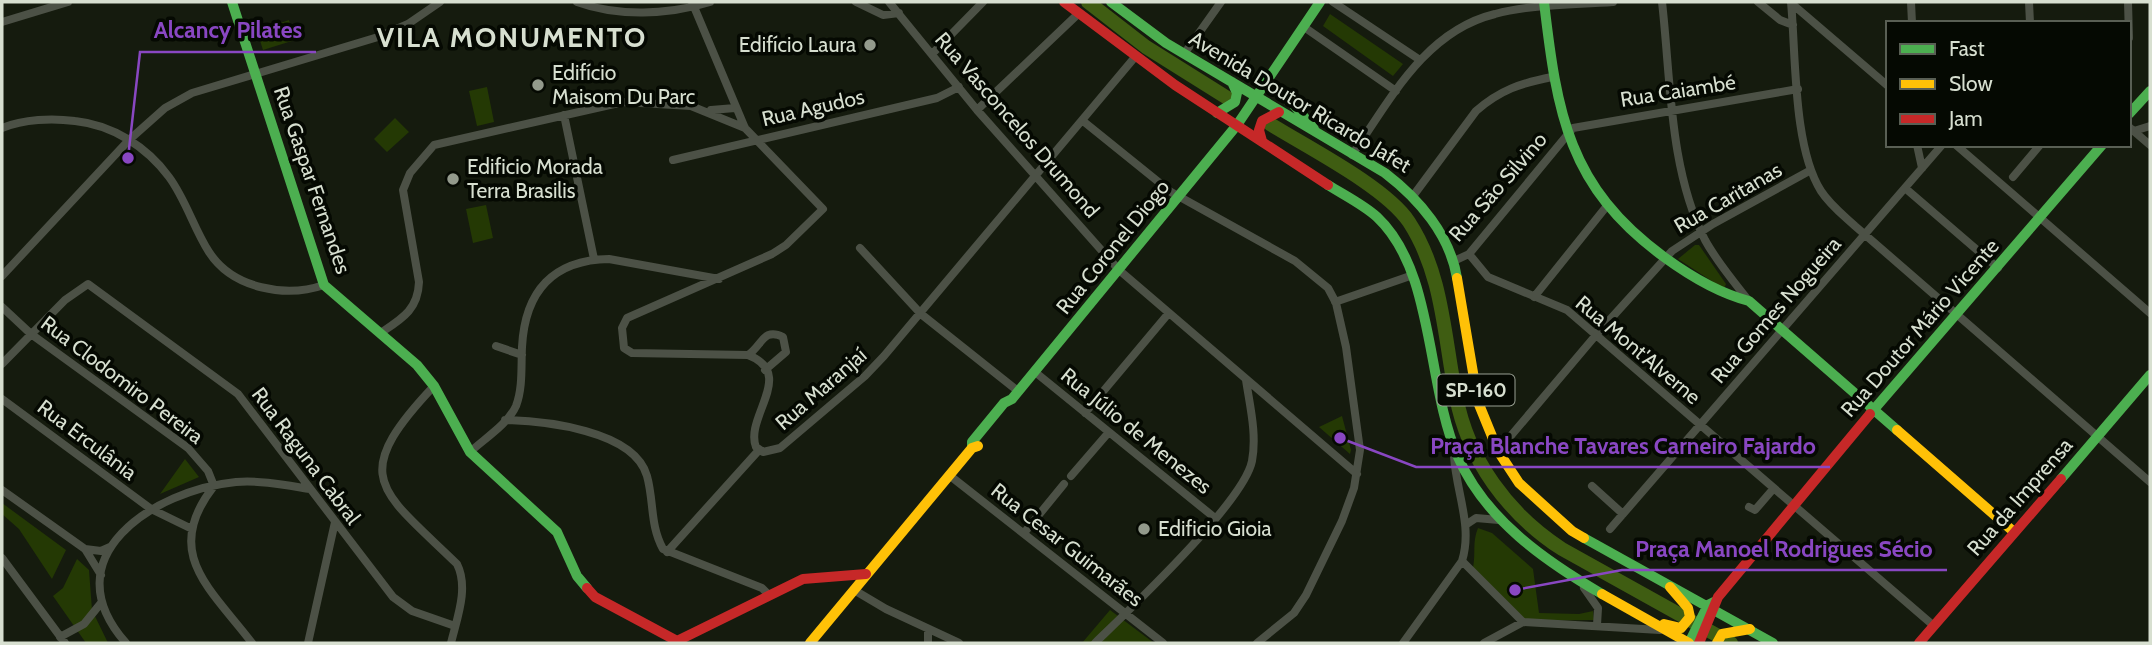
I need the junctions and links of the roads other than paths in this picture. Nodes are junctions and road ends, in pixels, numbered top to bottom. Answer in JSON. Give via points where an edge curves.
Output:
{"nodes":[{"id":1,"x":68,"y":2,"type":"edge"},
{"id":2,"x":232,"y":2,"type":"edge"},
{"id":3,"x":440,"y":2,"type":"edge"},
{"id":4,"x":577,"y":2,"type":"edge"},
{"id":5,"x":710,"y":2,"type":"edge"},
{"id":6,"x":856,"y":2,"type":"edge"},
{"id":7,"x":889,"y":2,"type":"edge"},
{"id":8,"x":983,"y":2,"type":"edge"},
{"id":9,"x":1064,"y":2,"type":"edge"},
{"id":10,"x":1221,"y":2,"type":"edge"},
{"id":11,"x":1320,"y":2,"type":"edge"},
{"id":12,"x":1333,"y":2,"type":"edge"},
{"id":13,"x":1613,"y":2,"type":"edge"},
{"id":14,"x":1662,"y":2,"type":"edge"},
{"id":15,"x":1758,"y":2,"type":"edge"},
{"id":16,"x":1791,"y":2,"type":"edge"},
{"id":17,"x":1911,"y":2,"type":"edge"},
{"id":18,"x":2029,"y":2,"type":"edge"},
{"id":19,"x":2128,"y":2,"type":"edge"},
{"id":20,"x":1116,"y":3,"type":"edge"},
{"id":21,"x":693,"y":4,"type":"edge"},
{"id":22,"x":1544,"y":5,"type":"edge"},
{"id":23,"x":899,"y":13,"type":"junction"},
{"id":24,"x":1079,"y":13,"type":"junction"},
{"id":25,"x":1912,"y":21,"type":"edge"},
{"id":26,"x":2030,"y":21,"type":"edge"},
{"id":27,"x":2129,"y":21,"type":"edge"},
{"id":28,"x":2,"y":23,"type":"edge"},
{"id":29,"x":1793,"y":25,"type":"junction"},
{"id":30,"x":1304,"y":27,"type":"junction"},
{"id":31,"x":932,"y":54,"type":"junction"},
{"id":32,"x":1184,"y":54,"type":"junction"},
{"id":33,"x":1135,"y":57,"type":"junction"},
{"id":34,"x":1420,"y":60,"type":"junction"},
{"id":35,"x":256,"y":74,"type":"junction"},
{"id":36,"x":1552,"y":77,"type":"junction"},
{"id":37,"x":1232,"y":82,"type":"junction"},
{"id":38,"x":1266,"y":84,"type":"junction"},
{"id":39,"x":1886,"y":84,"type":"edge"},
{"id":40,"x":959,"y":87,"type":"junction"},
{"id":41,"x":1798,"y":89,"type":"junction"},
{"id":42,"x":1396,"y":91,"type":"junction"},
{"id":43,"x":2150,"y":91,"type":"edge"},
{"id":44,"x":1257,"y":98,"type":"junction"},
{"id":45,"x":736,"y":108,"type":"junction"},
{"id":46,"x":1674,"y":109,"type":"junction"},
{"id":47,"x":708,"y":110,"type":"junction"},
{"id":48,"x":978,"y":110,"type":"junction"},
{"id":49,"x":1279,"y":111,"type":"junction"},
{"id":50,"x":2131,"y":112,"type":"edge"},
{"id":51,"x":1217,"y":113,"type":"junction"},
{"id":52,"x":564,"y":115,"type":"junction"},
{"id":53,"x":1083,"y":121,"type":"junction"},
{"id":54,"x":1240,"y":122,"type":"junction"},
{"id":55,"x":2150,"y":126,"type":"edge"},
{"id":56,"x":2,"y":128,"type":"edge"},
{"id":57,"x":745,"y":128,"type":"junction"},
{"id":58,"x":2132,"y":129,"type":"edge"},
{"id":59,"x":1314,"y":130,"type":"junction"},
{"id":60,"x":1567,"y":134,"type":"junction"},
{"id":61,"x":129,"y":139,"type":"junction"},
{"id":62,"x":755,"y":140,"type":"junction"},
{"id":63,"x":1262,"y":141,"type":"junction"},
{"id":64,"x":2150,"y":145,"type":"edge"},
{"id":65,"x":1917,"y":147,"type":"edge"},
{"id":66,"x":1940,"y":147,"type":"edge"},
{"id":67,"x":1958,"y":147,"type":"edge"},
{"id":68,"x":2038,"y":147,"type":"edge"},
{"id":69,"x":2100,"y":147,"type":"edge"},
{"id":70,"x":1352,"y":155,"type":"junction"},
{"id":71,"x":673,"y":160,"type":"dead end"},
{"id":72,"x":1922,"y":168,"type":"junction"},
{"id":73,"x":1811,"y":170,"type":"junction"},
{"id":74,"x":1037,"y":176,"type":"junction"},
{"id":75,"x":2013,"y":177,"type":"dead end"},
{"id":76,"x":1905,"y":188,"type":"junction"},
{"id":77,"x":1180,"y":196,"type":"junction"},
{"id":78,"x":1413,"y":196,"type":"junction"},
{"id":79,"x":1606,"y":207,"type":"junction"},
{"id":80,"x":2041,"y":218,"type":"junction"},
{"id":81,"x":1702,"y":231,"type":"junction"},
{"id":82,"x":1865,"y":235,"type":"junction"},
{"id":83,"x":859,"y":248,"type":"dead end"},
{"id":84,"x":1469,"y":254,"type":"junction"},
{"id":85,"x":1664,"y":258,"type":"junction"},
{"id":86,"x":594,"y":259,"type":"junction"},
{"id":87,"x":1454,"y":261,"type":"junction"},
{"id":88,"x":1998,"y":268,"type":"junction"},
{"id":89,"x":1119,"y":270,"type":"junction"},
{"id":90,"x":1413,"y":275,"type":"junction"},
{"id":91,"x":2,"y":276,"type":"edge"},
{"id":92,"x":719,"y":279,"type":"junction"},
{"id":93,"x":324,"y":285,"type":"junction"},
{"id":94,"x":1534,"y":297,"type":"junction"},
{"id":95,"x":1749,"y":301,"type":"junction"},
{"id":96,"x":1335,"y":302,"type":"junction"},
{"id":97,"x":2,"y":307,"type":"edge"},
{"id":98,"x":2150,"y":313,"type":"edge"},
{"id":99,"x":921,"y":314,"type":"junction"},
{"id":100,"x":1168,"y":314,"type":"junction"},
{"id":101,"x":1957,"y":315,"type":"junction"},
{"id":102,"x":1782,"y":330,"type":"junction"},
{"id":103,"x":382,"y":332,"type":"junction"},
{"id":104,"x":31,"y":334,"type":"junction"},
{"id":105,"x":1596,"y":335,"type":"junction"},
{"id":106,"x":496,"y":346,"type":"dead end"},
{"id":107,"x":522,"y":355,"type":"junction"},
{"id":108,"x":748,"y":355,"type":"junction"},
{"id":109,"x":2,"y":364,"type":"edge"},
{"id":110,"x":765,"y":370,"type":"junction"},
{"id":111,"x":1035,"y":372,"type":"junction"},
{"id":112,"x":2150,"y":375,"type":"edge"},
{"id":113,"x":1246,"y":380,"type":"junction"},
{"id":114,"x":434,"y":386,"type":"junction"},
{"id":115,"x":1015,"y":395,"type":"junction"},
{"id":116,"x":2,"y":398,"type":"edge"},
{"id":117,"x":1875,"y":409,"type":"junction"},
{"id":118,"x":1085,"y":412,"type":"junction"},
{"id":119,"x":505,"y":420,"type":"junction"},
{"id":120,"x":1700,"y":425,"type":"junction"},
{"id":121,"x":1109,"y":432,"type":"junction"},
{"id":122,"x":2097,"y":436,"type":"junction"},
{"id":123,"x":1453,"y":446,"type":"junction"},
{"id":124,"x":759,"y":450,"type":"junction"},
{"id":125,"x":1498,"y":450,"type":"junction"},
{"id":126,"x":470,"y":452,"type":"junction"},
{"id":127,"x":1357,"y":474,"type":"junction"},
{"id":128,"x":949,"y":475,"type":"junction"},
{"id":129,"x":1071,"y":476,"type":"dead end"},
{"id":130,"x":2150,"y":482,"type":"edge"},
{"id":131,"x":1064,"y":484,"type":"dead end"},
{"id":132,"x":214,"y":486,"type":"junction"},
{"id":133,"x":1592,"y":486,"type":"dead end"},
{"id":134,"x":1774,"y":488,"type":"junction"},
{"id":135,"x":310,"y":489,"type":"junction"},
{"id":136,"x":2,"y":490,"type":"edge"},
{"id":137,"x":1793,"y":504,"type":"junction"},
{"id":138,"x":1749,"y":507,"type":"dead end"},
{"id":139,"x":151,"y":509,"type":"junction"},
{"id":140,"x":1623,"y":514,"type":"junction"},
{"id":141,"x":1215,"y":518,"type":"junction"},
{"id":142,"x":1499,"y":520,"type":"junction"},
{"id":143,"x":335,"y":522,"type":"junction"},
{"id":144,"x":1467,"y":524,"type":"junction"},
{"id":145,"x":192,"y":529,"type":"junction"},
{"id":146,"x":1610,"y":530,"type":"dead end"},
{"id":147,"x":2014,"y":532,"type":"junction"},
{"id":148,"x":1024,"y":533,"type":"junction"},
{"id":149,"x":110,"y":547,"type":"junction"},
{"id":150,"x":85,"y":549,"type":"junction"},
{"id":151,"x":667,"y":552,"type":"junction"},
{"id":152,"x":2,"y":558,"type":"edge"},
{"id":153,"x":1462,"y":561,"type":"junction"},
{"id":154,"x":869,"y":573,"type":"junction"},
{"id":155,"x":101,"y":575,"type":"junction"},
{"id":156,"x":830,"y":575,"type":"junction"},
{"id":157,"x":1578,"y":580,"type":"junction"},
{"id":158,"x":1666,"y":582,"type":"junction"},
{"id":159,"x":854,"y":590,"type":"junction"},
{"id":160,"x":769,"y":595,"type":"junction"},
{"id":161,"x":101,"y":603,"type":"junction"},
{"id":162,"x":1711,"y":608,"type":"junction"},
{"id":163,"x":1125,"y":614,"type":"junction"},
{"id":164,"x":1523,"y":622,"type":"junction"},
{"id":165,"x":1597,"y":625,"type":"junction"},
{"id":166,"x":455,"y":626,"type":"junction"},
{"id":167,"x":1934,"y":626,"type":"junction"},
{"id":168,"x":928,"y":629,"type":"junction"},
{"id":169,"x":1671,"y":629,"type":"junction"},
{"id":170,"x":1750,"y":629,"type":"junction"},
{"id":171,"x":63,"y":640,"type":"edge"},
{"id":172,"x":675,"y":642,"type":"edge"},
{"id":173,"x":126,"y":643,"type":"edge"},
{"id":174,"x":253,"y":643,"type":"edge"},
{"id":175,"x":308,"y":643,"type":"edge"},
{"id":176,"x":451,"y":643,"type":"edge"},
{"id":177,"x":810,"y":643,"type":"edge"},
{"id":178,"x":928,"y":643,"type":"edge"},
{"id":179,"x":959,"y":643,"type":"edge"},
{"id":180,"x":1095,"y":643,"type":"edge"},
{"id":181,"x":1163,"y":643,"type":"edge"},
{"id":182,"x":1256,"y":643,"type":"edge"},
{"id":183,"x":1402,"y":643,"type":"edge"},
{"id":184,"x":1484,"y":643,"type":"edge"},
{"id":185,"x":1691,"y":643,"type":"edge"},
{"id":186,"x":1717,"y":643,"type":"edge"},
{"id":187,"x":1773,"y":643,"type":"edge"},
{"id":188,"x":1919,"y":643,"type":"edge"}],
"edges":[{"from":1,"to":28,"type":"street"},
{"from":2,"to":35,"type":"street","name":"Rua Gaspar Fernandes"},
{"from":3,"to":35,"type":"street","via":[[417,19],[377,37]]},
{"from":4,"to":21,"type":"street","via":[[620,11],[669,11]]},
{"from":5,"to":21,"type":"street"},
{"from":6,"to":23,"type":"street","via":[[883,15]]},
{"from":7,"to":23,"type":"street","name":"Rua Vasconcelos Drumond"},
{"from":8,"to":31,"type":"street"},
{"from":9,"to":24,"type":"street","number":"SP-160"},
{"from":10,"to":32,"type":"street"},
{"from":11,"to":30,"type":"street","name":"Rua Coronel Diogo"},
{"from":12,"to":34,"type":"street"},
{"from":13,"to":22,"type":"street"},
{"from":14,"to":46,"type":"street"},
{"from":15,"to":29,"type":"street"},
{"from":16,"to":29,"type":"street"},
{"from":16,"to":39,"type":"street"},
{"from":17,"to":25,"type":"street"},
{"from":18,"to":26,"type":"street"},
{"from":19,"to":27,"type":"street"},
{"from":20,"to":32,"type":"street","name":"Avenida Doutor Ricardo Jafet","number":"SP-160"},
{"from":21,"to":45,"type":"street"},
{"from":22,"to":34,"type":"street","via":[[1484,17],[1450,34]]},
{"from":22,"to":36,"type":"street"},
{"from":23,"to":31,"type":"street","name":"Rua Vasconcelos Drumond"},
{"from":24,"to":33,"type":"street","number":"SP-160"},
{"from":24,"to":48,"type":"street"},
{"from":29,"to":41,"type":"street"},
{"from":30,"to":38,"type":"street","name":"Rua Coronel Diogo"},
{"from":30,"to":42,"type":"street"},
{"from":31,"to":40,"type":"street","name":"Rua Vasconcelos Drumond"},
{"from":32,"to":37,"type":"street","name":"Avenida Doutor Ricardo Jafet","number":"SP-160"},
{"from":33,"to":51,"type":"street","number":"SP-160"},
{"from":33,"to":53,"type":"street","name":"Rua Maranjaí"},
{"from":34,"to":42,"type":"street"},
{"from":35,"to":61,"type":"street","via":[[179,99]]},
{"from":35,"to":93,"type":"street","name":"Rua Gaspar Fernandes"},
{"from":36,"to":60,"type":"street"},
{"from":36,"to":78,"type":"street","via":[[1513,86],[1476,111]]},
{"from":37,"to":44,"type":"street","name":"Avenida Doutor Ricardo Jafet","number":"SP-160"},
{"from":37,"to":51,"type":"street","via":[[1236,101],[1230,109]]},
{"from":38,"to":44,"type":"street","name":"Rua Coronel Diogo"},
{"from":38,"to":59,"type":"street","via":[[1308,118]]},
{"from":40,"to":48,"type":"street","name":"Rua Vasconcelos Drumond"},
{"from":40,"to":62,"type":"street","name":"Rua Agudos","via":[[943,97]]},
{"from":41,"to":46,"type":"street","name":"Rua Caiambé"},
{"from":41,"to":73,"type":"street"},
{"from":42,"to":70,"type":"street"},
{"from":43,"to":50,"type":"street"},
{"from":44,"to":49,"type":"street","name":"Avenida Doutor Ricardo Jafet","number":"SP-160"},
{"from":44,"to":54,"type":"street","name":"Rua Coronel Diogo"},
{"from":45,"to":47,"type":"street"},
{"from":45,"to":57,"type":"street"},
{"from":46,"to":60,"type":"street","name":"Rua Caiambé","via":[[1579,125]]},
{"from":46,"to":81,"type":"street","via":[[1686,187]]},
{"from":47,"to":52,"type":"street","via":[[623,102]]},
{"from":47,"to":57,"type":"street"},
{"from":48,"to":74,"type":"street","name":"Rua Vasconcelos Drumond"},
{"from":49,"to":59,"type":"street","name":"Avenida Doutor Ricardo Jafet","number":"SP-160"},
{"from":49,"to":63,"type":"street","via":[[1262,120]]},
{"from":51,"to":54,"type":"street","number":"SP-160"},
{"from":52,"to":86,"type":"street"},
{"from":52,"to":103,"type":"street","via":[[442,142],[428,151],[402,190],[418,296],[408,314]]},
{"from":53,"to":74,"type":"street","name":"Rua Maranjaí"},
{"from":53,"to":77,"type":"street"},
{"from":54,"to":63,"type":"street","number":"SP-160"},
{"from":54,"to":77,"type":"street","name":"Rua Coronel Diogo"},
{"from":55,"to":58,"type":"street"},
{"from":56,"to":61,"type":"street","via":[[57,119],[96,125]]},
{"from":57,"to":62,"type":"street"},
{"from":58,"to":64,"type":"street"},
{"from":59,"to":70,"type":"street","name":"Avenida Doutor Ricardo Jafet","number":"SP-160"},
{"from":60,"to":79,"type":"street"},
{"from":60,"to":84,"type":"street","name":"Rua São Silvino"},
{"from":61,"to":91,"type":"street"},
{"from":61,"to":93,"type":"street","via":[[169,177],[205,246],[223,268],[274,291]]},
{"from":62,"to":71,"type":"street","name":"Rua Agudos"},
{"from":62,"to":92,"type":"street","via":[[823,209],[786,245]]},
{"from":63,"to":90,"type":"street","number":"SP-160","via":[[1376,216],[1395,236]]},
{"from":65,"to":72,"type":"street"},
{"from":66,"to":72,"type":"street","name":"Rua Gomes Nogueira"},
{"from":67,"to":80,"type":"street"},
{"from":68,"to":75,"type":"street"},
{"from":69,"to":80,"type":"street","name":"Rua Doutor Mário Vicente"},
{"from":70,"to":78,"type":"street","name":"Avenida Doutor Ricardo Jafet","number":"SP-160"},
{"from":72,"to":76,"type":"street","name":"Rua Gomes Nogueira"},
{"from":73,"to":81,"type":"street","name":"Rua Caritanas"},
{"from":73,"to":82,"type":"street","via":[[1822,193]]},
{"from":74,"to":89,"type":"street","name":"Rua Vasconcelos Drumond"},
{"from":74,"to":99,"type":"street","name":"Rua Maranjaí"},
{"from":76,"to":82,"type":"street","name":"Rua Gomes Nogueira"},
{"from":76,"to":88,"type":"street"},
{"from":77,"to":89,"type":"street","name":"Rua Coronel Diogo"},
{"from":77,"to":96,"type":"street","via":[[1295,261],[1328,288]]},
{"from":78,"to":87,"type":"street","name":"Avenida Doutor Ricardo Jafet","number":"SP-160"},
{"from":79,"to":85,"type":"street"},
{"from":79,"to":94,"type":"street"},
{"from":80,"to":88,"type":"street","name":"Rua Doutor Mário Vicente"},
{"from":80,"to":98,"type":"street"},
{"from":81,"to":85,"type":"street","name":"Rua Caritanas"},
{"from":81,"to":95,"type":"street"},
{"from":82,"to":101,"type":"street"},
{"from":82,"to":102,"type":"street","name":"Rua Gomes Nogueira"},
{"from":83,"to":99,"type":"street"},
{"from":84,"to":87,"type":"street","name":"Rua São Silvino"},
{"from":84,"to":94,"type":"street","name":"Rua Mont'Alverne","via":[[1488,277]]},
{"from":85,"to":95,"type":"street","via":[[1719,293]]},
{"from":85,"to":105,"type":"street","name":"Rua Caritanas"},
{"from":86,"to":92,"type":"street","via":[[635,262]]},
{"from":86,"to":107,"type":"street","via":[[564,267],[542,286],[527,316]]},
{"from":87,"to":125,"type":"street","name":"Avenida Doutor Ricardo Jafet","number":"SP-160","via":[[1478,402]]},
{"from":88,"to":101,"type":"street","name":"Rua Doutor Mário Vicente"},
{"from":89,"to":100,"type":"street","name":"Rua Vasconcelos Drumond"},
{"from":89,"to":111,"type":"street","name":"Rua Coronel Diogo"},
{"from":90,"to":96,"type":"street"},
{"from":90,"to":123,"type":"street","number":"SP-160"},
{"from":92,"to":108,"type":"street","via":[[627,318],[622,328],[624,348],[641,354]]},
{"from":93,"to":103,"type":"street","name":"Rua Gaspar Fernandes"},
{"from":94,"to":105,"type":"street","name":"Rua Mont'Alverne","via":[[1567,310]]},
{"from":95,"to":102,"type":"street"},
{"from":96,"to":127,"type":"street","via":[[1360,450]]},
{"from":97,"to":104,"type":"street","name":"Rua Clodomiro Pereira"},
{"from":99,"to":115,"type":"street"},
{"from":99,"to":124,"type":"street","name":"Rua Maranjaí","via":[[865,376],[787,443],[772,452]]},
{"from":100,"to":113,"type":"street","name":"Rua Vasconcelos Drumond"},
{"from":100,"to":118,"type":"street"},
{"from":101,"to":117,"type":"street","name":"Rua Doutor Mário Vicente"},
{"from":101,"to":122,"type":"street"},
{"from":102,"to":117,"type":"street"},
{"from":102,"to":120,"type":"street","name":"Rua Gomes Nogueira"},
{"from":103,"to":114,"type":"street","name":"Rua Gaspar Fernandes"},
{"from":104,"to":109,"type":"street"},
{"from":104,"to":132,"type":"street","name":"Rua Clodomiro Pereira","via":[[188,448],[208,471]]},
{"from":104,"to":135,"type":"street","name":"Rua Raguna Cabral","via":[[88,284],[237,394]]},
{"from":105,"to":120,"type":"street","name":"Rua Mont'Alverne"},
{"from":105,"to":125,"type":"street","name":"Rua Caritanas"},
{"from":106,"to":107,"type":"street"},
{"from":107,"to":119,"type":"street","via":[[520,393]]},
{"from":108,"to":110,"type":"street"},
{"from":108,"to":110,"type":"street","via":[[766,335],[783,337],[786,352]]},
{"from":110,"to":124,"type":"street","name":"Rua Maranjaí","via":[[767,397],[753,430]]},
{"from":111,"to":115,"type":"street","name":"Rua Coronel Diogo"},
{"from":111,"to":118,"type":"street","name":"Rua Júlio de Menezes"},
{"from":112,"to":122,"type":"street","name":"Rua da Imprensa"},
{"from":113,"to":127,"type":"street","name":"Rua Vasconcelos Drumond"},
{"from":113,"to":141,"type":"street","via":[[1254,441],[1252,463],[1245,480]]},
{"from":114,"to":126,"type":"street","name":"Rua Gaspar Fernandes"},
{"from":114,"to":166,"type":"street","via":[[386,446],[381,474],[390,498],[457,564],[463,588]]},
{"from":115,"to":128,"type":"street","name":"Rua Coronel Diogo","via":[[1004,414]]},
{"from":116,"to":139,"type":"street","name":"Rua Erculânia"},
{"from":117,"to":137,"type":"street","name":"Rua Doutor Mário Vicente"},
{"from":117,"to":147,"type":"street"},
{"from":118,"to":121,"type":"street","name":"Rua Júlio de Menezes"},
{"from":119,"to":126,"type":"street"},
{"from":119,"to":151,"type":"street","via":[[552,422],[604,438],[633,454],[646,472],[653,524]]},
{"from":120,"to":134,"type":"street","name":"Rua Mont'Alverne"},
{"from":120,"to":140,"type":"street","name":"Rua Gomes Nogueira"},
{"from":121,"to":129,"type":"street"},
{"from":121,"to":141,"type":"street","name":"Rua Júlio de Menezes"},
{"from":122,"to":130,"type":"street"},
{"from":122,"to":147,"type":"street","name":"Rua da Imprensa"},
{"from":123,"to":142,"type":"street","number":"SP-160"},
{"from":123,"to":144,"type":"street","via":[[1459,500]]},
{"from":124,"to":151,"type":"street"},
{"from":125,"to":158,"type":"street","name":"Avenida Doutor Ricardo Jafet","number":"SP-160","via":[[1519,483],[1572,531]]},
{"from":126,"to":172,"type":"street","name":"Rua Gaspar Fernandes","via":[[557,532],[577,576],[595,597]]},
{"from":127,"to":182,"type":"street","via":[[1342,521],[1306,595],[1287,620]]},
{"from":128,"to":148,"type":"street","name":"Rua Cesar Guimarães"},
{"from":128,"to":154,"type":"street","name":"Rua Coronel Diogo"},
{"from":131,"to":148,"type":"street"},
{"from":132,"to":135,"type":"street","via":[[253,481]]},
{"from":132,"to":139,"type":"street"},
{"from":132,"to":145,"type":"street","via":[[195,513]]},
{"from":133,"to":140,"type":"street"},
{"from":134,"to":137,"type":"street","name":"Rua Mont'Alverne"},
{"from":134,"to":138,"type":"street","via":[[1756,509]]},
{"from":135,"to":143,"type":"street","name":"Rua Raguna Cabral"},
{"from":136,"to":150,"type":"street"},
{"from":137,"to":162,"type":"street","name":"Rua Doutor Mário Vicente"},
{"from":137,"to":167,"type":"street","name":"Rua Mont'Alverne"},
{"from":139,"to":145,"type":"street","name":"Rua Erculânia"},
{"from":139,"to":149,"type":"street","via":[[131,521]]},
{"from":140,"to":146,"type":"street","name":"Rua Gomes Nogueira"},
{"from":141,"to":163,"type":"street"},
{"from":142,"to":144,"type":"street","via":[[1476,518]]},
{"from":142,"to":157,"type":"street","via":[[1532,551]]},
{"from":143,"to":166,"type":"street","name":"Rua Raguna Cabral","via":[[393,597],[412,611]]},
{"from":143,"to":175,"type":"street"},
{"from":144,"to":153,"type":"street"},
{"from":145,"to":174,"type":"street","via":[[194,565]]},
{"from":147,"to":167,"type":"street","name":"Rua da Imprensa"},
{"from":148,"to":163,"type":"street","name":"Rua Cesar Guimarães"},
{"from":149,"to":150,"type":"street"},
{"from":149,"to":155,"type":"street"},
{"from":150,"to":155,"type":"street"},
{"from":151,"to":160,"type":"street","via":[[762,588]]},
{"from":152,"to":171,"type":"street"},
{"from":153,"to":164,"type":"street"},
{"from":153,"to":183,"type":"street"},
{"from":154,"to":156,"type":"street","via":[[853,578]]},
{"from":154,"to":159,"type":"street","name":"Rua Coronel Diogo"},
{"from":155,"to":161,"type":"street"},
{"from":156,"to":159,"type":"street"},
{"from":156,"to":160,"type":"street","via":[[813,576]]},
{"from":157,"to":165,"type":"street","via":[[1595,602]]},
{"from":157,"to":169,"type":"street"},
{"from":158,"to":162,"type":"street","name":"Avenida Doutor Ricardo Jafet","number":"SP-160"},
{"from":158,"to":169,"type":"street","via":[[1690,613],[1688,622]]},
{"from":159,"to":168,"type":"street"},
{"from":159,"to":177,"type":"street","name":"Rua Coronel Diogo"},
{"from":160,"to":172,"type":"street"},
{"from":161,"to":171,"type":"street"},
{"from":161,"to":173,"type":"street"},
{"from":162,"to":170,"type":"street","name":"Avenida Doutor Ricardo Jafet","number":"SP-160"},
{"from":162,"to":185,"type":"street","name":"Rua Doutor Mário Vicente"},
{"from":163,"to":180,"type":"street"},
{"from":163,"to":181,"type":"street","name":"Rua Cesar Guimarães"},
{"from":164,"to":165,"type":"street"},
{"from":164,"to":184,"type":"street"},
{"from":165,"to":169,"type":"street"},
{"from":166,"to":176,"type":"street"},
{"from":167,"to":188,"type":"street","name":"Rua da Imprensa"},
{"from":168,"to":178,"type":"street"},
{"from":168,"to":179,"type":"street"},
{"from":169,"to":185,"type":"street"},
{"from":170,"to":186,"type":"street","via":[[1722,634]]},
{"from":170,"to":187,"type":"street","name":"Avenida Doutor Ricardo Jafet","number":"SP-160"}]}
